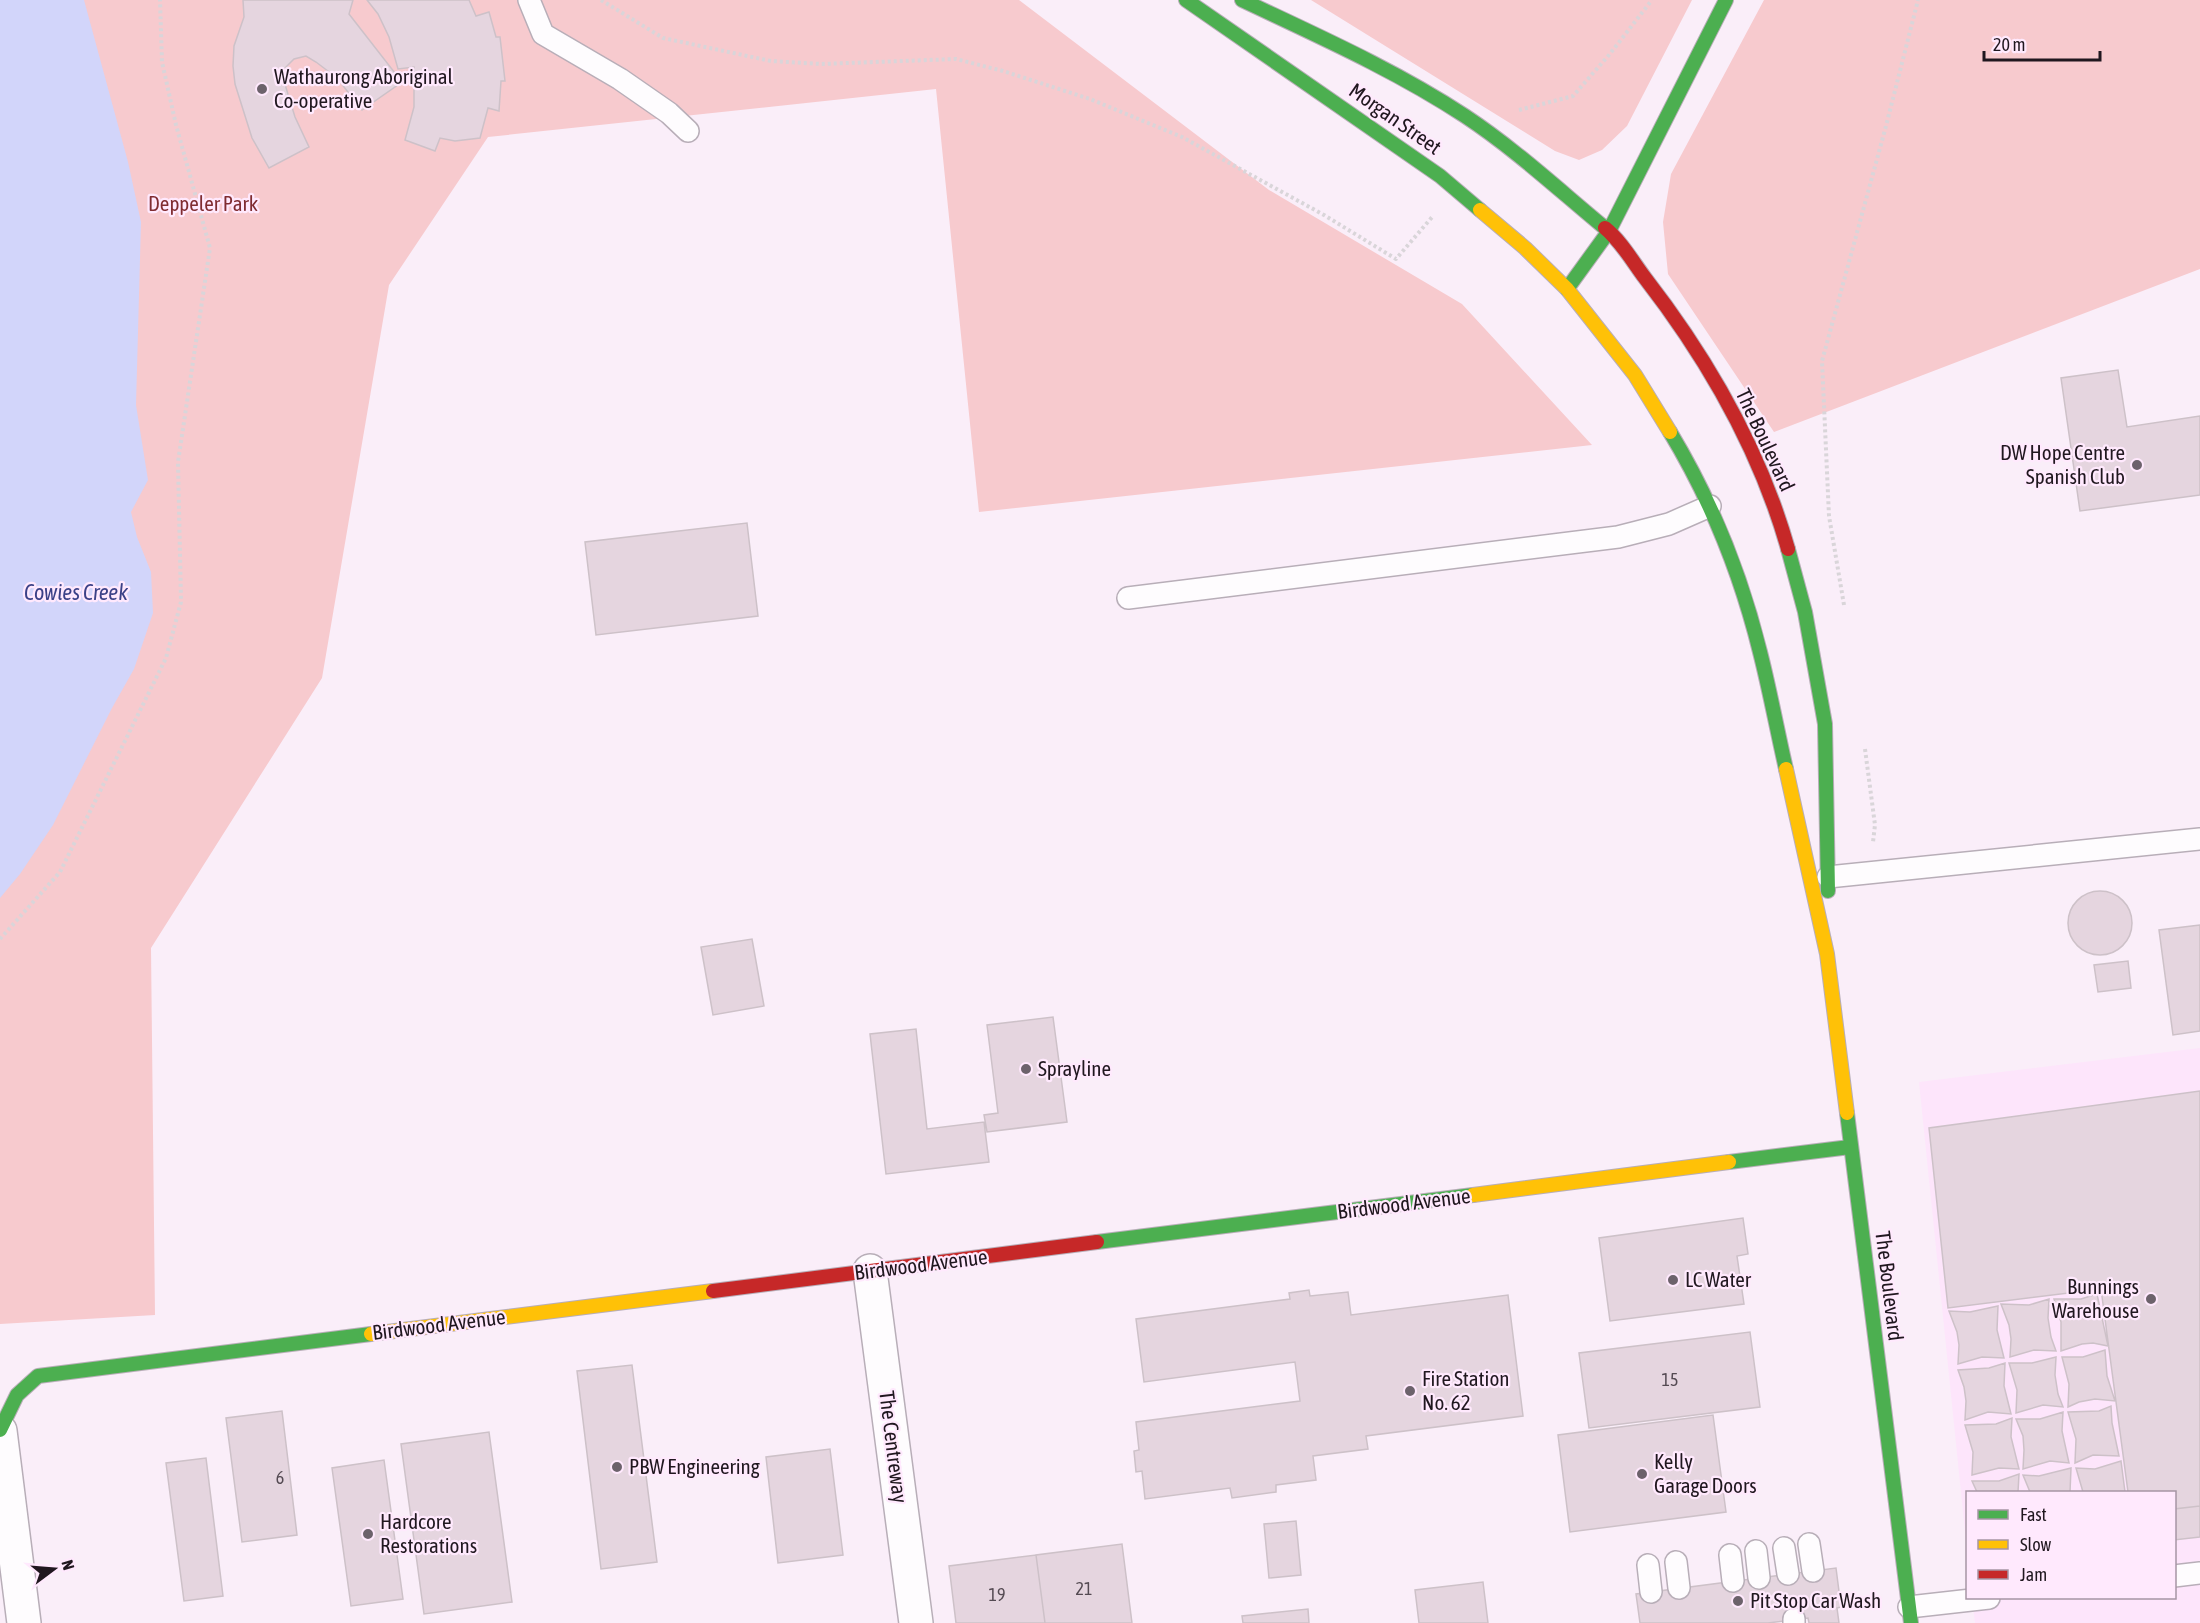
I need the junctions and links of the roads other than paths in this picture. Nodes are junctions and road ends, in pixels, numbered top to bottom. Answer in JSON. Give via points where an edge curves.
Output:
{"nodes":[{"id":1,"x":529,"y":0,"type":"edge"},
{"id":2,"x":1186,"y":0,"type":"edge"},
{"id":3,"x":1242,"y":0,"type":"edge"},
{"id":4,"x":1726,"y":0,"type":"edge"},
{"id":5,"x":688,"y":131,"type":"dead end"},
{"id":6,"x":1609,"y":231,"type":"junction"},
{"id":7,"x":1567,"y":289,"type":"junction"},
{"id":8,"x":1710,"y":506,"type":"junction"},
{"id":9,"x":1128,"y":598,"type":"dead end"},
{"id":10,"x":2200,"y":839,"type":"edge"},
{"id":11,"x":1828,"y":877,"type":"junction"},
{"id":12,"x":1827,"y":954,"type":"junction"},
{"id":13,"x":1850,"y":1147,"type":"junction"},
{"id":14,"x":870,"y":1271,"type":"junction"},
{"id":15,"x":8,"y":1393,"type":"edge"},
{"id":16,"x":0,"y":1431,"type":"edge"},
{"id":17,"x":1809,"y":1544,"type":"dead end"},
{"id":18,"x":1784,"y":1548,"type":"dead end"},
{"id":19,"x":1756,"y":1551,"type":"dead end"},
{"id":20,"x":1730,"y":1555,"type":"dead end"},
{"id":21,"x":1676,"y":1562,"type":"dead end"},
{"id":22,"x":1648,"y":1565,"type":"dead end"},
{"id":23,"x":1813,"y":1570,"type":"dead end"},
{"id":24,"x":2200,"y":1573,"type":"edge"},
{"id":25,"x":1788,"y":1574,"type":"dead end"},
{"id":26,"x":2176,"y":1576,"type":"edge"},
{"id":27,"x":1759,"y":1578,"type":"dead end"},
{"id":28,"x":1733,"y":1581,"type":"dead end"},
{"id":29,"x":1679,"y":1588,"type":"dead end"},
{"id":30,"x":1651,"y":1592,"type":"dead end"},
{"id":31,"x":1984,"y":1599,"type":"edge"},
{"id":32,"x":1910,"y":1615,"type":"edge"},
{"id":33,"x":24,"y":1623,"type":"edge"},
{"id":34,"x":916,"y":1623,"type":"edge"}],
"edges":[{"from":1,"to":5,"type":"lane","via":[[543,34],[620,79]]},
{"from":2,"to":7,"type":"main road","name":"Morgan Street","via":[[1457,188]]},
{"from":3,"to":6,"type":"main road","name":"Morgan Street","via":[[1377,64],[1464,115]]},
{"from":4,"to":6,"type":"main road"},
{"from":6,"to":7,"type":"main road"},
{"from":6,"to":11,"type":"main road","name":"The Boulevard","via":[[1697,351],[1741,430],[1781,525],[1805,612],[1823,708]]},
{"from":7,"to":8,"type":"main road","name":"The Boulevard","via":[[1645,390]]},
{"from":8,"to":9,"type":"lane","via":[[1669,524],[1618,537]]},
{"from":8,"to":12,"type":"main road","name":"The Boulevard","via":[[1760,651]]},
{"from":10,"to":11,"type":"lane"},
{"from":11,"to":12,"type":"main road","name":"The Boulevard"},
{"from":12,"to":13,"type":"main road","name":"The Boulevard"},
{"from":13,"to":14,"type":"main road","name":"Birdwood Avenue"},
{"from":13,"to":32,"type":"main road","name":"The Boulevard"},
{"from":14,"to":15,"type":"main road","name":"Birdwood Avenue","via":[[38,1376]]},
{"from":14,"to":34,"type":"street","name":"The Centreway"},
{"from":15,"to":16,"type":"main road"},
{"from":16,"to":33,"type":"street"},
{"from":17,"to":23,"type":"lane"},
{"from":18,"to":25,"type":"lane"},
{"from":19,"to":27,"type":"lane"},
{"from":20,"to":28,"type":"lane"},
{"from":21,"to":29,"type":"lane"},
{"from":22,"to":30,"type":"lane"},
{"from":24,"to":26,"type":"lane"},
{"from":31,"to":32,"type":"lane"}]}
